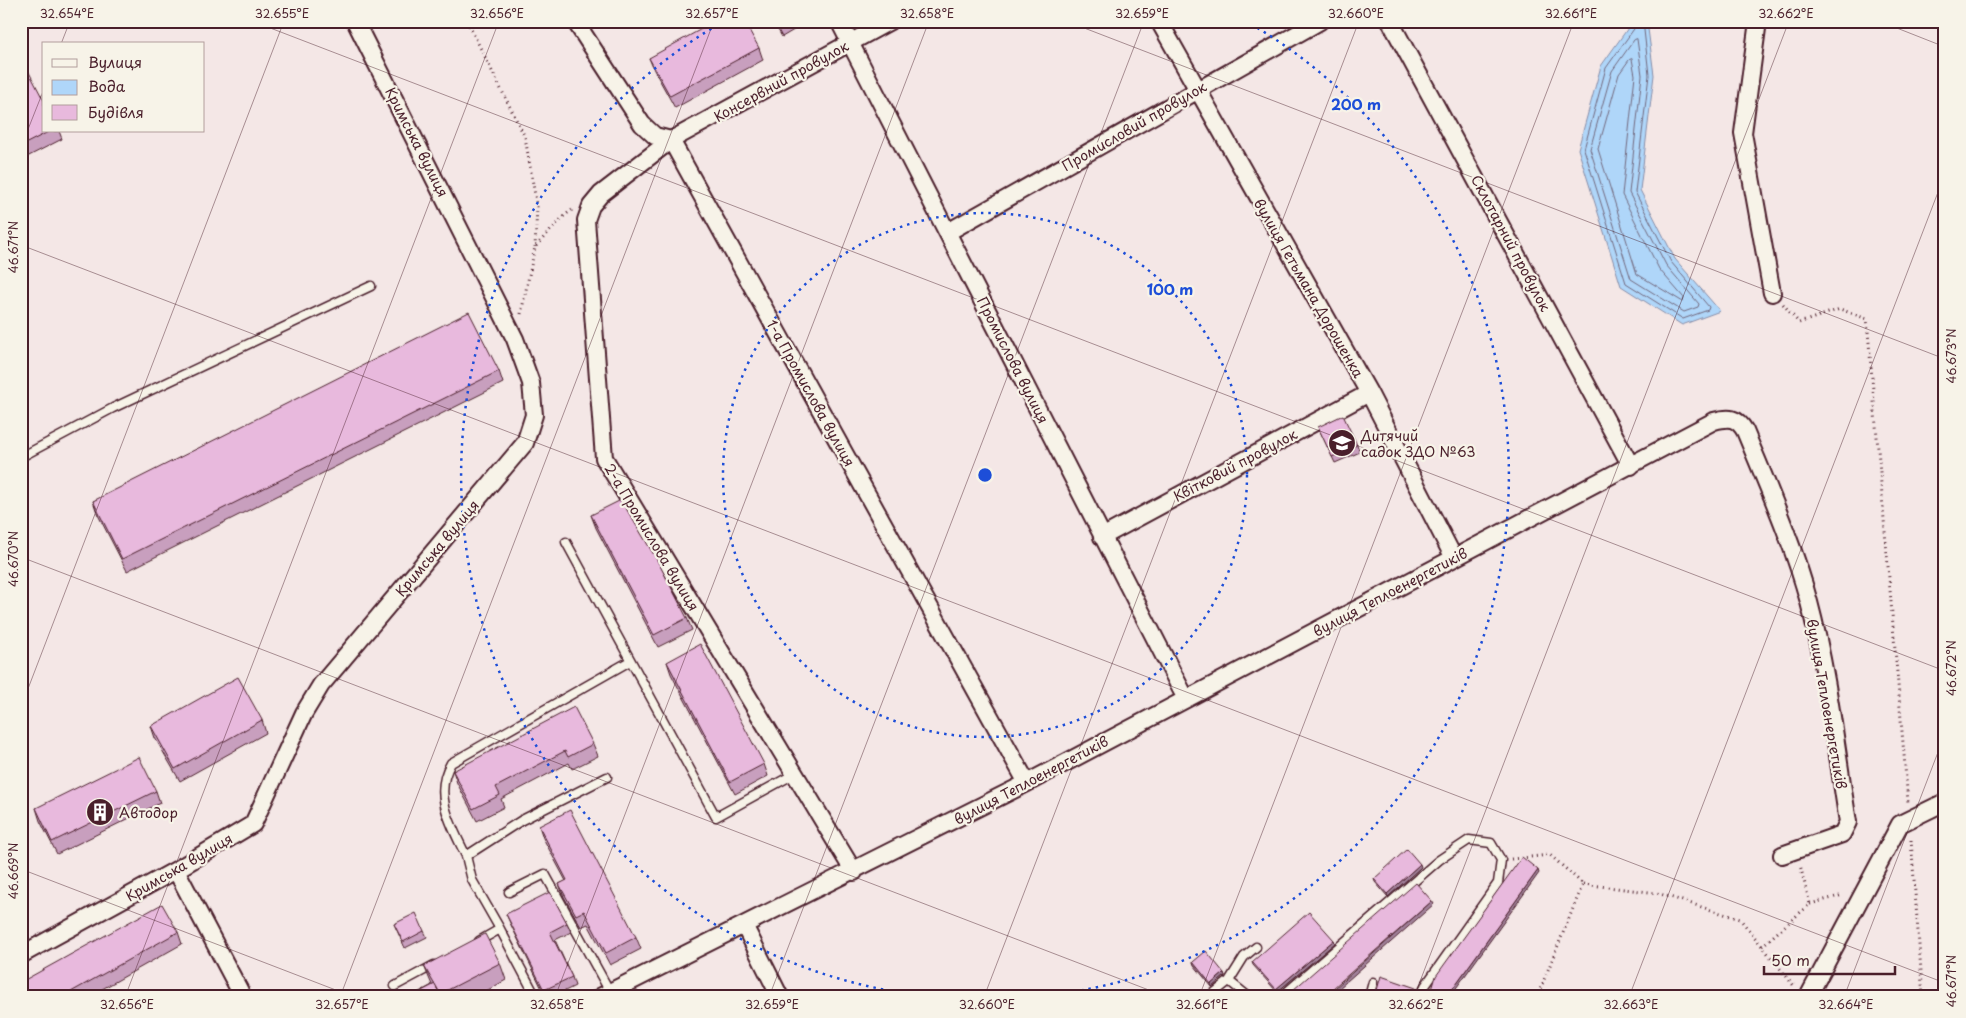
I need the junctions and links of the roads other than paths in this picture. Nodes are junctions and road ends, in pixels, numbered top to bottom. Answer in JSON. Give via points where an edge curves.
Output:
{"nodes":[{"id":1,"x":355,"y":21,"type":"edge"},
{"id":2,"x":576,"y":21,"type":"edge"},
{"id":3,"x":839,"y":21,"type":"edge"},
{"id":4,"x":890,"y":21,"type":"edge"},
{"id":5,"x":1159,"y":21,"type":"edge"},
{"id":6,"x":1320,"y":21,"type":"edge"},
{"id":7,"x":1390,"y":21,"type":"edge"},
{"id":8,"x":1758,"y":21,"type":"edge"},
{"id":9,"x":851,"y":42,"type":"junction"},
{"id":10,"x":1197,"y":90,"type":"junction"},
{"id":11,"x":671,"y":140,"type":"junction"},
{"id":12,"x":948,"y":232,"type":"junction"},
{"id":13,"x":371,"y":286,"type":"dead end"},
{"id":14,"x":1772,"y":293,"type":"road end"},
{"id":15,"x":1368,"y":393,"type":"junction"},
{"id":16,"x":21,"y":458,"type":"edge"},
{"id":17,"x":1631,"y":466,"type":"junction"},
{"id":18,"x":1102,"y":537,"type":"junction"},
{"id":19,"x":566,"y":542,"type":"dead end"},
{"id":20,"x":1454,"y":558,"type":"junction"},
{"id":21,"x":630,"y":661,"type":"junction"},
{"id":22,"x":1186,"y":699,"type":"junction"},
{"id":23,"x":796,"y":773,"type":"junction"},
{"id":24,"x":607,"y":777,"type":"dead end"},
{"id":25,"x":1027,"y":783,"type":"junction"},
{"id":26,"x":1945,"y":802,"type":"edge"},
{"id":27,"x":1789,"y":852,"type":"road end"},
{"id":28,"x":466,"y":856,"type":"junction"},
{"id":29,"x":176,"y":870,"type":"junction"},
{"id":30,"x":854,"y":872,"type":"junction"},
{"id":31,"x":510,"y":892,"type":"dead end"},
{"id":32,"x":744,"y":925,"type":"junction"},
{"id":33,"x":500,"y":929,"type":"junction"},
{"id":34,"x":474,"y":944,"type":"edge"},
{"id":35,"x":1256,"y":947,"type":"dead end"},
{"id":36,"x":21,"y":955,"type":"edge"},
{"id":37,"x":439,"y":962,"type":"edge"},
{"id":38,"x":1229,"y":981,"type":"junction"},
{"id":39,"x":1373,"y":982,"type":"dead end"},
{"id":40,"x":395,"y":986,"type":"dead end"},
{"id":41,"x":1802,"y":993,"type":"edge"},
{"id":42,"x":605,"y":994,"type":"edge"},
{"id":43,"x":238,"y":995,"type":"edge"},
{"id":44,"x":536,"y":997,"type":"edge"},
{"id":45,"x":780,"y":997,"type":"edge"},
{"id":46,"x":1209,"y":997,"type":"edge"},
{"id":47,"x":1249,"y":997,"type":"edge"},
{"id":48,"x":1281,"y":997,"type":"edge"},
{"id":49,"x":1368,"y":997,"type":"edge"},
{"id":50,"x":1421,"y":997,"type":"edge"}],
"edges":[{"from":1,"to":29,"type":"street","name":"Кримська вулиця","via":[[515,339],[530,383],[534,415],[525,443],[321,685],[304,713],[253,824]]},
{"from":2,"to":11,"type":"street","via":[[642,124],[655,136]]},
{"from":3,"to":9,"type":"street","name":"Промислова вулиця"},
{"from":4,"to":9,"type":"street","name":"Консервний провулок"},
{"from":5,"to":10,"type":"street","name":"вулиця Гетьмана Дорошенка"},
{"from":6,"to":10,"type":"street","name":"Промисловий провулок"},
{"from":7,"to":17,"type":"street","name":"Склотарний провулок"},
{"from":8,"to":14,"type":"street","via":[[1743,132]]},
{"from":9,"to":11,"type":"street","name":"Консервний провулок"},
{"from":9,"to":12,"type":"street","name":"Промислова вулиця"},
{"from":10,"to":12,"type":"street","name":"Промисловий провулок"},
{"from":10,"to":15,"type":"street","name":"вулиця Гетьмана Дорошенка"},
{"from":11,"to":23,"type":"street","name":"2-а Промислова вулиця","via":[[601,194],[591,206],[586,230],[604,458]]},
{"from":11,"to":25,"type":"street","name":"1-а Промислова вулиця"},
{"from":12,"to":18,"type":"street","name":"Промислова вулиця"},
{"from":13,"to":16,"type":"lane","via":[[113,408]]},
{"from":15,"to":18,"type":"street","name":"Квітковий провулок"},
{"from":15,"to":20,"type":"street","name":"вулиця Гетьмана Дорошенка"},
{"from":17,"to":20,"type":"street","name":"вулиця Теплоенергетиків"},
{"from":17,"to":27,"type":"street","name":"вулиця Теплоенергетиків","via":[[1714,421],[1733,418],[1745,432],[1774,502],[1808,600],[1823,659],[1848,822],[1842,834]]},
{"from":18,"to":22,"type":"street","name":"Промислова вулиця"},
{"from":19,"to":21,"type":"lane"},
{"from":20,"to":22,"type":"street","name":"вулиця Теплоенергетиків"},
{"from":21,"to":23,"type":"lane","via":[[716,817]]},
{"from":21,"to":28,"type":"lane","via":[[451,763],[444,780],[443,804]]},
{"from":22,"to":25,"type":"street","name":"вулиця Теплоенергетиків"},
{"from":23,"to":30,"type":"street","name":"2-а Промислова вулиця"},
{"from":24,"to":28,"type":"lane","via":[[522,820]]},
{"from":25,"to":30,"type":"street","name":"вулиця Теплоенергетиків"},
{"from":26,"to":41,"type":"street","via":[[1900,824]]},
{"from":28,"to":33,"type":"lane","via":[[472,880]]},
{"from":29,"to":36,"type":"street","name":"Кримська вулиця"},
{"from":29,"to":43,"type":"street"},
{"from":30,"to":32,"type":"street","name":"вулиця Теплоенергетиків"},
{"from":31,"to":42,"type":"lane","via":[[545,874]]},
{"from":32,"to":42,"type":"street","name":"вулиця Теплоенергетиків"},
{"from":32,"to":45,"type":"street"},
{"from":33,"to":34,"type":"lane"},
{"from":33,"to":44,"type":"lane"},
{"from":35,"to":38,"type":"lane","via":[[1244,957]]},
{"from":37,"to":40,"type":"lane"},
{"from":38,"to":46,"type":"lane"},
{"from":38,"to":47,"type":"lane"},
{"from":39,"to":49,"type":"lane"},
{"from":48,"to":50,"type":"lane","via":[[1439,860],[1470,840],[1491,843],[1501,860],[1498,883],[1425,986]]}]}
